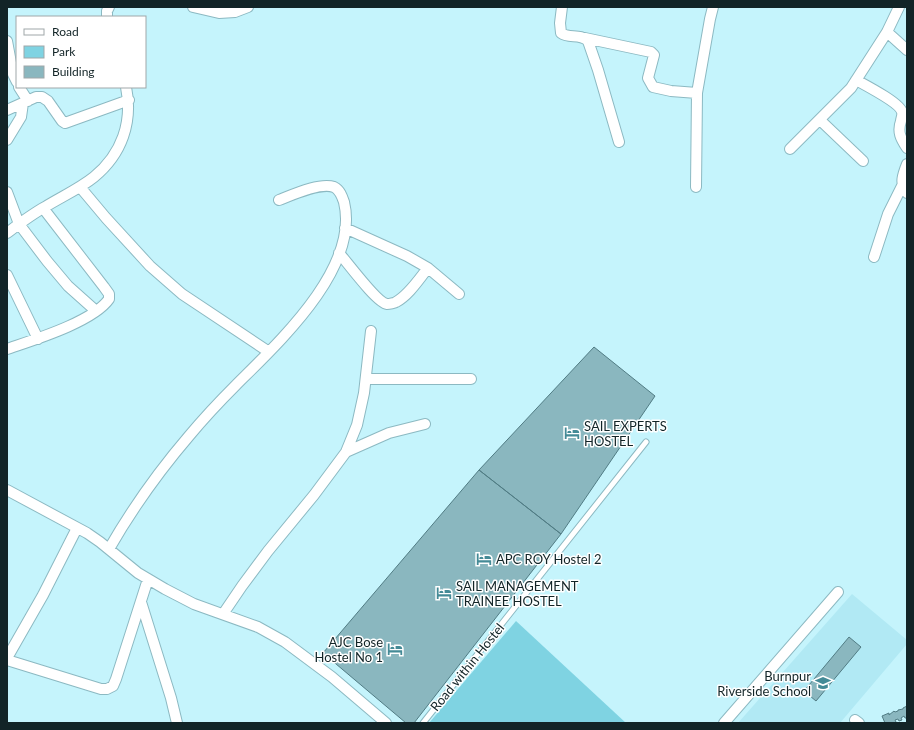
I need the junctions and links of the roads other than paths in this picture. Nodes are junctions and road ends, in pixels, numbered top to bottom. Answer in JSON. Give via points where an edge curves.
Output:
{"nodes":[{"id":1,"x":193,"y":7,"type":"edge"},
{"id":2,"x":248,"y":7,"type":"edge"},
{"id":3,"x":562,"y":7,"type":"edge"},
{"id":4,"x":713,"y":7,"type":"edge"},
{"id":5,"x":899,"y":7,"type":"edge"},
{"id":6,"x":887,"y":32,"type":"junction"},
{"id":7,"x":585,"y":38,"type":"junction"},
{"id":8,"x":11,"y":46,"type":"edge"},
{"id":9,"x":907,"y":50,"type":"edge"},
{"id":10,"x":16,"y":80,"type":"edge"},
{"id":11,"x":856,"y":80,"type":"junction"},
{"id":12,"x":19,"y":88,"type":"edge"},
{"id":13,"x":126,"y":88,"type":"edge"},
{"id":14,"x":697,"y":93,"type":"junction"},
{"id":15,"x":129,"y":100,"type":"junction"},
{"id":16,"x":25,"y":102,"type":"junction"},
{"id":17,"x":7,"y":110,"type":"edge"},
{"id":18,"x":904,"y":112,"type":"edge"},
{"id":19,"x":820,"y":120,"type":"junction"},
{"id":20,"x":7,"y":140,"type":"edge"},
{"id":21,"x":619,"y":142,"type":"dead end"},
{"id":22,"x":907,"y":148,"type":"edge"},
{"id":23,"x":790,"y":149,"type":"dead end"},
{"id":24,"x":863,"y":161,"type":"dead end"},
{"id":25,"x":907,"y":164,"type":"edge"},
{"id":26,"x":80,"y":187,"type":"junction"},
{"id":27,"x":696,"y":187,"type":"dead end"},
{"id":28,"x":905,"y":190,"type":"edge"},
{"id":29,"x":7,"y":192,"type":"edge"},
{"id":30,"x":279,"y":200,"type":"dead end"},
{"id":31,"x":43,"y":208,"type":"junction"},
{"id":32,"x":20,"y":224,"type":"junction"},
{"id":33,"x":345,"y":228,"type":"junction"},
{"id":34,"x":7,"y":233,"type":"edge"},
{"id":35,"x":339,"y":253,"type":"junction"},
{"id":36,"x":874,"y":257,"type":"dead end"},
{"id":37,"x":428,"y":268,"type":"junction"},
{"id":38,"x":7,"y":275,"type":"edge"},
{"id":39,"x":459,"y":294,"type":"dead end"},
{"id":40,"x":96,"y":311,"type":"junction"},
{"id":41,"x":371,"y":331,"type":"dead end"},
{"id":42,"x":38,"y":339,"type":"junction"},
{"id":43,"x":7,"y":349,"type":"edge"},
{"id":44,"x":269,"y":352,"type":"junction"},
{"id":45,"x":366,"y":379,"type":"junction"},
{"id":46,"x":471,"y":379,"type":"dead end"},
{"id":47,"x":425,"y":424,"type":"dead end"},
{"id":48,"x":646,"y":442,"type":"dead end"},
{"id":49,"x":346,"y":452,"type":"junction"},
{"id":50,"x":7,"y":490,"type":"edge"},
{"id":51,"x":77,"y":528,"type":"junction"},
{"id":52,"x":108,"y":549,"type":"junction"},
{"id":53,"x":148,"y":579,"type":"junction"},
{"id":54,"x":838,"y":592,"type":"dead end"},
{"id":55,"x":141,"y":602,"type":"junction"},
{"id":56,"x":222,"y":614,"type":"junction"},
{"id":57,"x":7,"y":659,"type":"edge"},
{"id":58,"x":177,"y":723,"type":"edge"},
{"id":59,"x":386,"y":723,"type":"edge"},
{"id":60,"x":422,"y":723,"type":"edge"},
{"id":61,"x":724,"y":723,"type":"edge"}],
"edges":[{"from":1,"to":2,"type":"street","via":[[219,13],[235,12]]},
{"from":3,"to":7,"type":"street","via":[[561,33]]},
{"from":4,"to":14,"type":"street"},
{"from":5,"to":6,"type":"street"},
{"from":6,"to":9,"type":"street"},
{"from":6,"to":11,"type":"street"},
{"from":7,"to":14,"type":"street","via":[[651,52],[654,55],[648,78],[653,87],[671,92]]},
{"from":7,"to":21,"type":"street","via":[[598,70]]},
{"from":8,"to":10,"type":"street","via":[[13,74]]},
{"from":11,"to":18,"type":"street","via":[[875,90]]},
{"from":11,"to":19,"type":"street"},
{"from":12,"to":16,"type":"street"},
{"from":13,"to":15,"type":"street"},
{"from":14,"to":27,"type":"street"},
{"from":15,"to":16,"type":"street","via":[[66,123],[60,119],[45,98],[40,96]]},
{"from":15,"to":26,"type":"street","via":[[126,129],[118,151],[95,176]]},
{"from":16,"to":17,"type":"street"},
{"from":16,"to":20,"type":"street","via":[[21,118]]},
{"from":18,"to":22,"type":"street","via":[[899,133]]},
{"from":19,"to":23,"type":"street"},
{"from":19,"to":24,"type":"street"},
{"from":25,"to":28,"type":"street","via":[[902,180]]},
{"from":26,"to":31,"type":"street"},
{"from":26,"to":44,"type":"street","via":[[150,266],[182,294]]},
{"from":28,"to":36,"type":"street","via":[[888,214]]},
{"from":29,"to":32,"type":"street"},
{"from":30,"to":33,"type":"street","via":[[303,190],[322,186],[334,187],[342,195],[346,210]]},
{"from":31,"to":32,"type":"street"},
{"from":31,"to":40,"type":"street","via":[[109,294],[107,302]]},
{"from":32,"to":34,"type":"street"},
{"from":32,"to":40,"type":"street","via":[[68,286]]},
{"from":33,"to":35,"type":"street"},
{"from":33,"to":37,"type":"street"},
{"from":35,"to":37,"type":"street","via":[[381,301],[388,304],[396,302],[408,292]]},
{"from":35,"to":44,"type":"street","via":[[336,264],[317,296]]},
{"from":37,"to":39,"type":"street"},
{"from":38,"to":42,"type":"street"},
{"from":40,"to":42,"type":"street"},
{"from":41,"to":45,"type":"street"},
{"from":42,"to":43,"type":"street"},
{"from":44,"to":52,"type":"street","via":[[189,436],[152,482]]},
{"from":45,"to":46,"type":"street"},
{"from":45,"to":49,"type":"street","via":[[357,425]]},
{"from":47,"to":49,"type":"street","via":[[389,433]]},
{"from":48,"to":60,"type":"lane","name":"Road within Hostel"},
{"from":49,"to":56,"type":"street"},
{"from":50,"to":51,"type":"street"},
{"from":51,"to":52,"type":"street"},
{"from":51,"to":57,"type":"street"},
{"from":52,"to":53,"type":"street"},
{"from":53,"to":55,"type":"street"},
{"from":53,"to":56,"type":"street","via":[[194,604]]},
{"from":54,"to":61,"type":"street"},
{"from":55,"to":57,"type":"street","via":[[116,680],[108,689],[70,680]]},
{"from":55,"to":58,"type":"street"},
{"from":56,"to":59,"type":"street","via":[[258,627],[285,642],[332,677]]}]}
